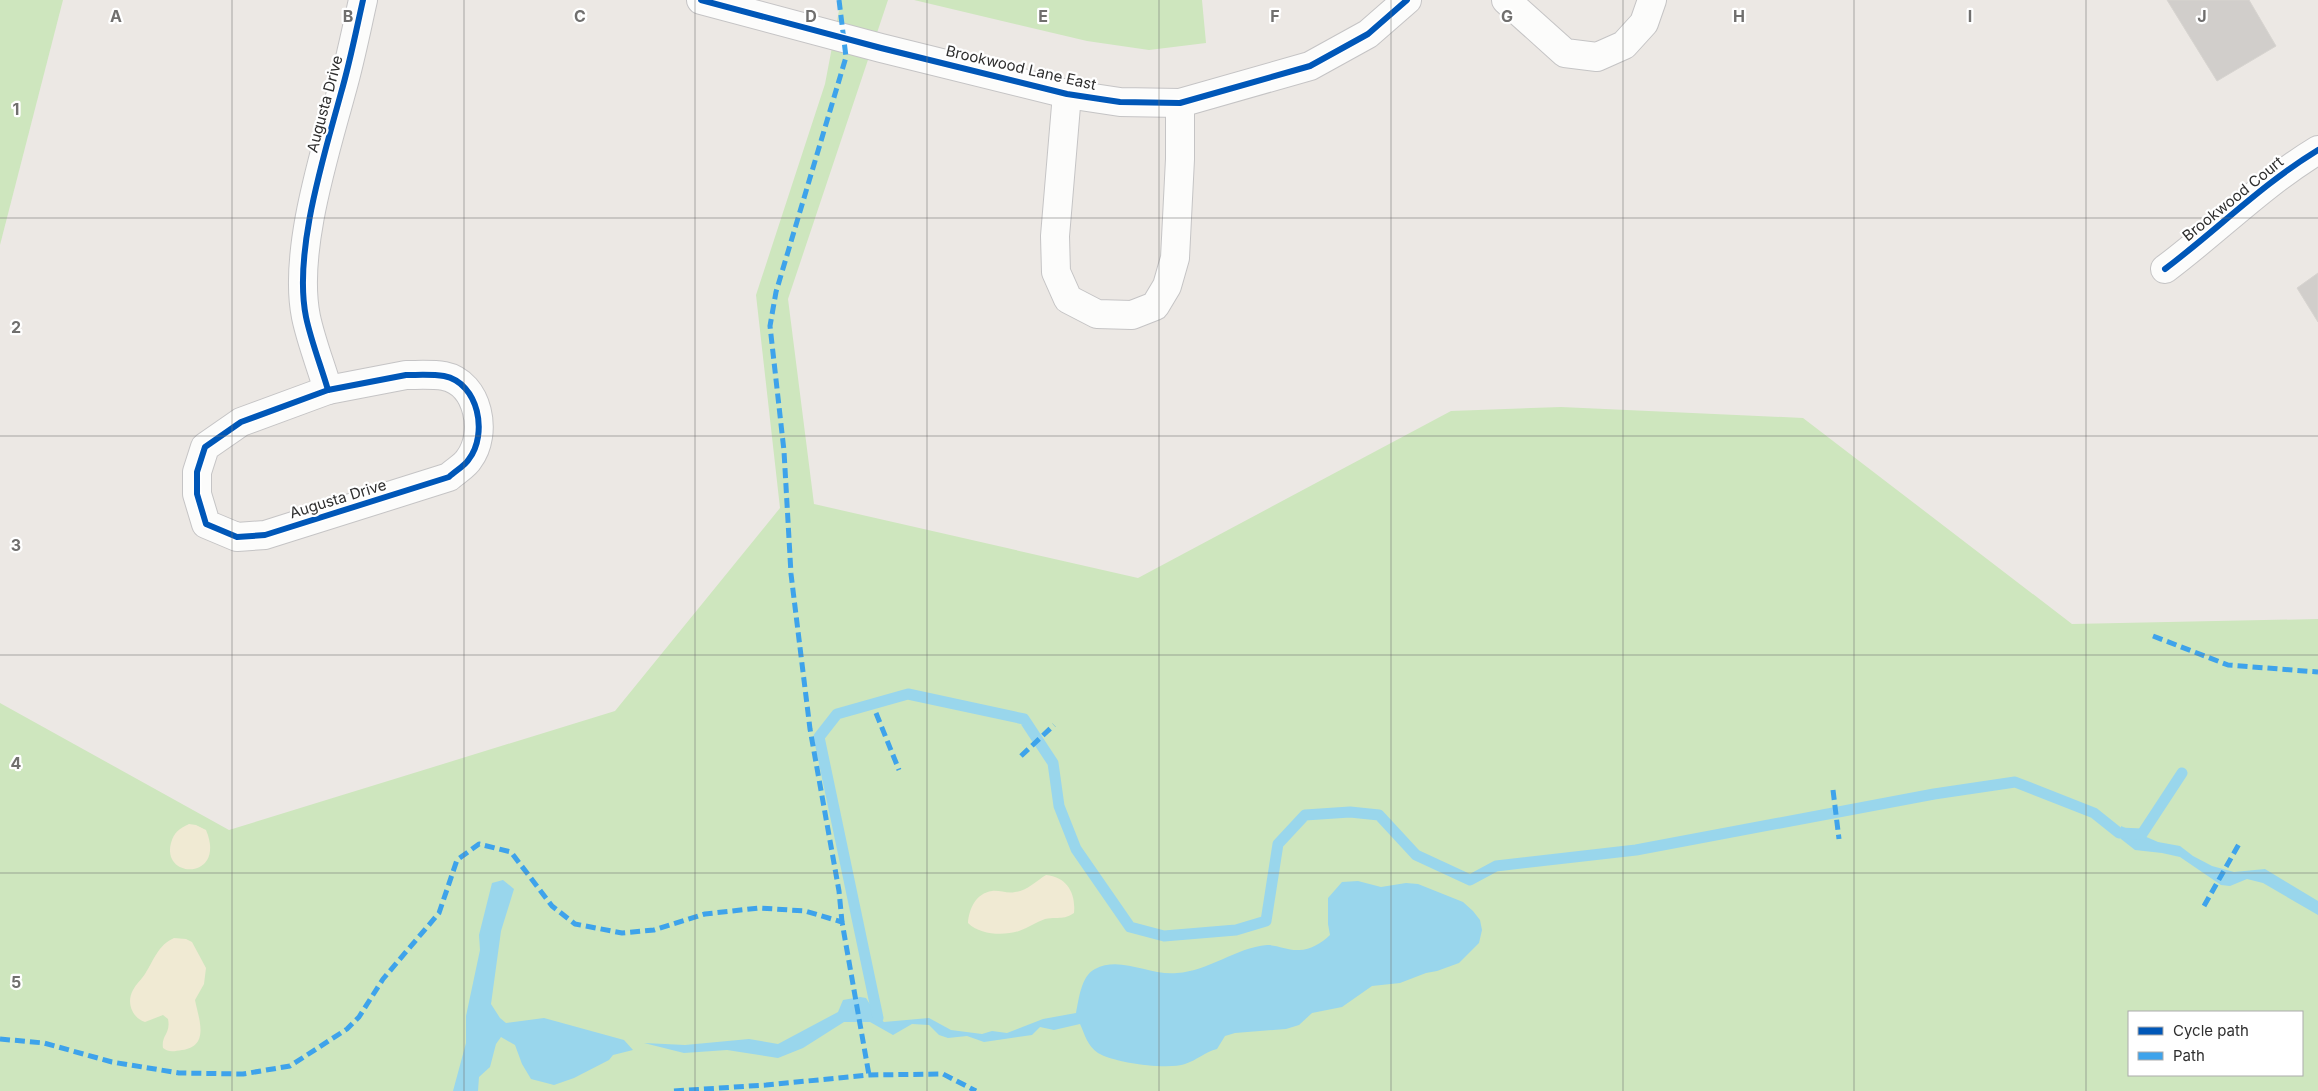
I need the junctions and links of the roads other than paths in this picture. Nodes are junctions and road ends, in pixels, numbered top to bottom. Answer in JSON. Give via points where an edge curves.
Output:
{"nodes":[{"id":1,"x":363,"y":0,"type":"edge"},
{"id":2,"x":701,"y":0,"type":"edge"},
{"id":3,"x":1407,"y":0,"type":"edge"},
{"id":4,"x":1506,"y":0,"type":"edge"},
{"id":5,"x":1652,"y":0,"type":"edge"},
{"id":6,"x":1066,"y":94,"type":"junction"},
{"id":7,"x":1180,"y":104,"type":"junction"},
{"id":8,"x":2318,"y":150,"type":"edge"},
{"id":9,"x":2165,"y":269,"type":"dead end"},
{"id":10,"x":328,"y":390,"type":"junction"}],
"edges":[{"from":1,"to":10,"type":"street","name":"Augusta Drive","via":[[348,70],[318,179],[306,247],[306,316]]},
{"from":2,"to":6,"type":"street","name":"Brookwood Lane East"},
{"from":3,"to":7,"type":"street","name":"Brookwood Lane East","via":[[1368,34],[1310,66]]},
{"from":4,"to":5,"type":"street","via":[[1565,53],[1597,57],[1624,45],[1644,23]]},
{"from":6,"to":7,"type":"street","name":"Brookwood Lane East","via":[[1120,102]]},
{"from":6,"to":7,"type":"street","name":"Brookwood Lane East","via":[[1056,226],[1056,272],[1068,299],[1097,314],[1132,315],[1155,306],[1167,286],[1175,258]]},
{"from":8,"to":9,"type":"street","name":"Brookwood Court","via":[[2249,199]]},
{"from":10,"to":10,"type":"street","name":"Augusta Drive","via":[[406,375],[446,376],[465,389],[478,412],[480,432],[470,459],[449,477],[265,535],[237,537],[206,524],[197,494],[197,472],[205,447],[241,422]]}]}
